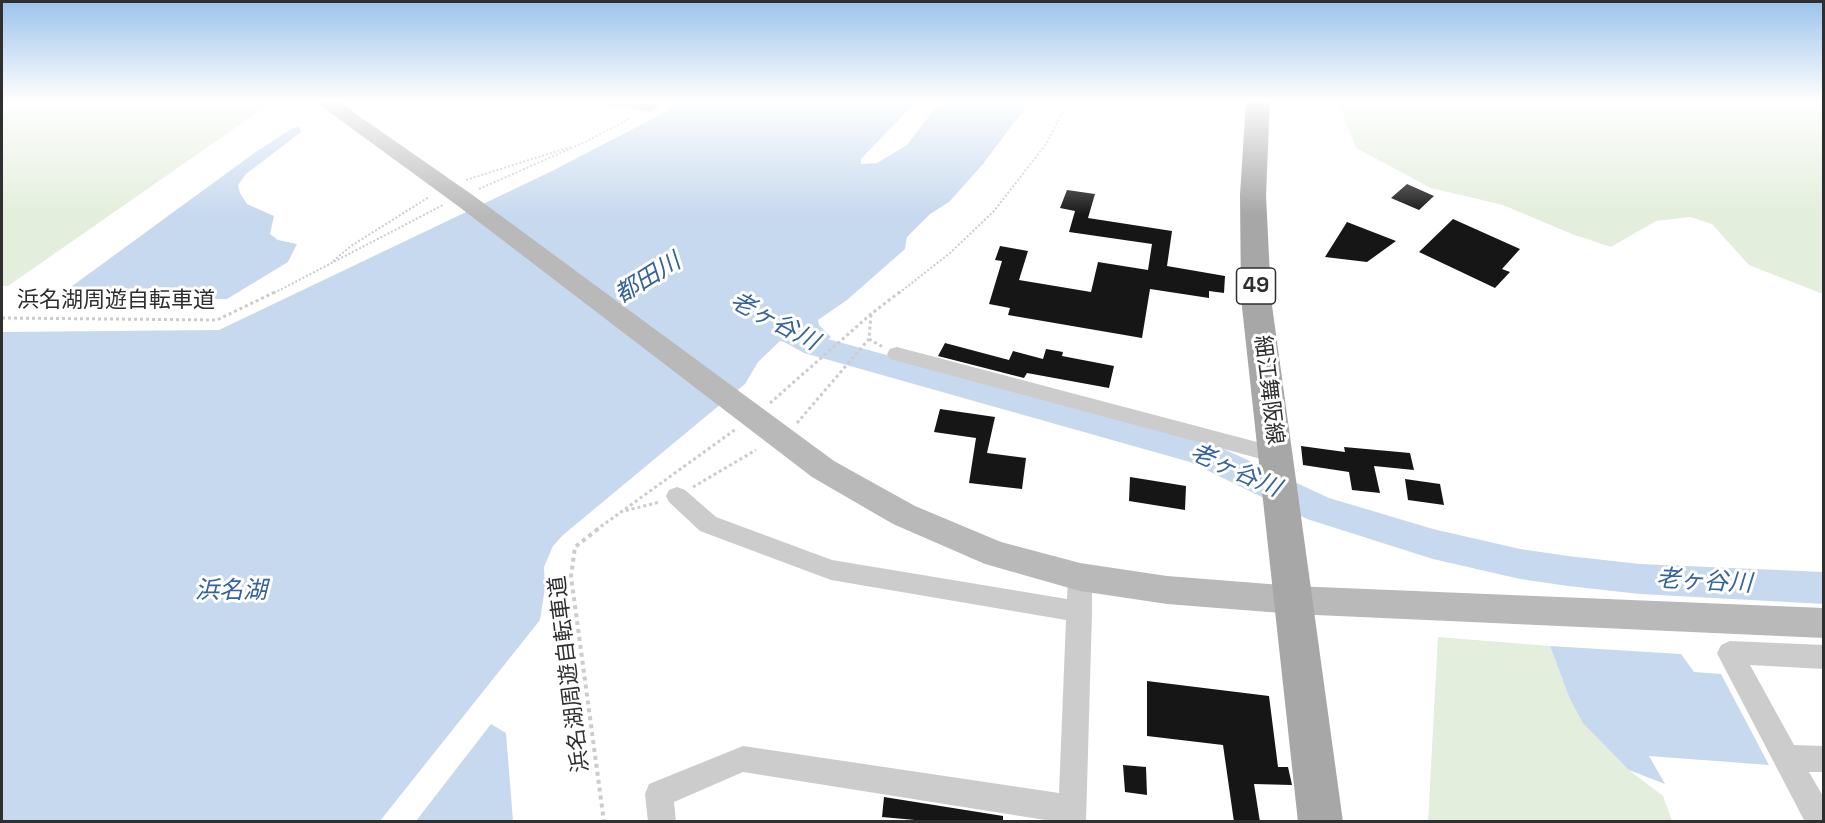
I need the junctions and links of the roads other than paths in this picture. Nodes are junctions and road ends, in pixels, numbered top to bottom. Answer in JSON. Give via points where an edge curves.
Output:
{"nodes":[{"id":1,"x":381,"y":138,"type":"edge"},
{"id":2,"x":1256,"y":138,"type":"edge"},
{"id":3,"x":897,"y":354,"type":"dead end"},
{"id":4,"x":1277,"y":463,"type":"junction"},
{"id":5,"x":677,"y":496,"type":"dead end"},
{"id":6,"x":1080,"y":577,"type":"junction"},
{"id":7,"x":1294,"y":600,"type":"junction"},
{"id":8,"x":1080,"y":612,"type":"junction"},
{"id":9,"x":1824,"y":623,"type":"edge"},
{"id":10,"x":1824,"y":657,"type":"edge"},
{"id":11,"x":1787,"y":758,"type":"junction"},
{"id":12,"x":1824,"y":759,"type":"edge"},
{"id":13,"x":1072,"y":815,"type":"edge"},
{"id":14,"x":662,"y":822,"type":"edge"},
{"id":15,"x":1321,"y":822,"type":"edge"},
{"id":16,"x":1821,"y":822,"type":"edge"}],
"edges":[{"from":1,"to":6,"type":"street","via":[[464,193],[823,469],[904,514],[996,554]]},
{"from":2,"to":4,"type":"main road","name":"細江舞阪線","number":"49","via":[[1256,298]]},
{"from":3,"to":4,"type":"street"},
{"from":4,"to":7,"type":"main road","name":"細江舞阪線","number":"49"},
{"from":5,"to":8,"type":"street","via":[[708,524],[831,570]]},
{"from":6,"to":7,"type":"street","via":[[1167,590]]},
{"from":6,"to":8,"type":"street"},
{"from":7,"to":9,"type":"street"},
{"from":7,"to":15,"type":"main road","name":"細江舞阪線","number":"49"},
{"from":8,"to":13,"type":"street"},
{"from":10,"to":11,"type":"street","via":[[1730,652]]},
{"from":11,"to":12,"type":"street"},
{"from":11,"to":16,"type":"street"},
{"from":13,"to":14,"type":"street","via":[[743,759],[659,794]]}]}
